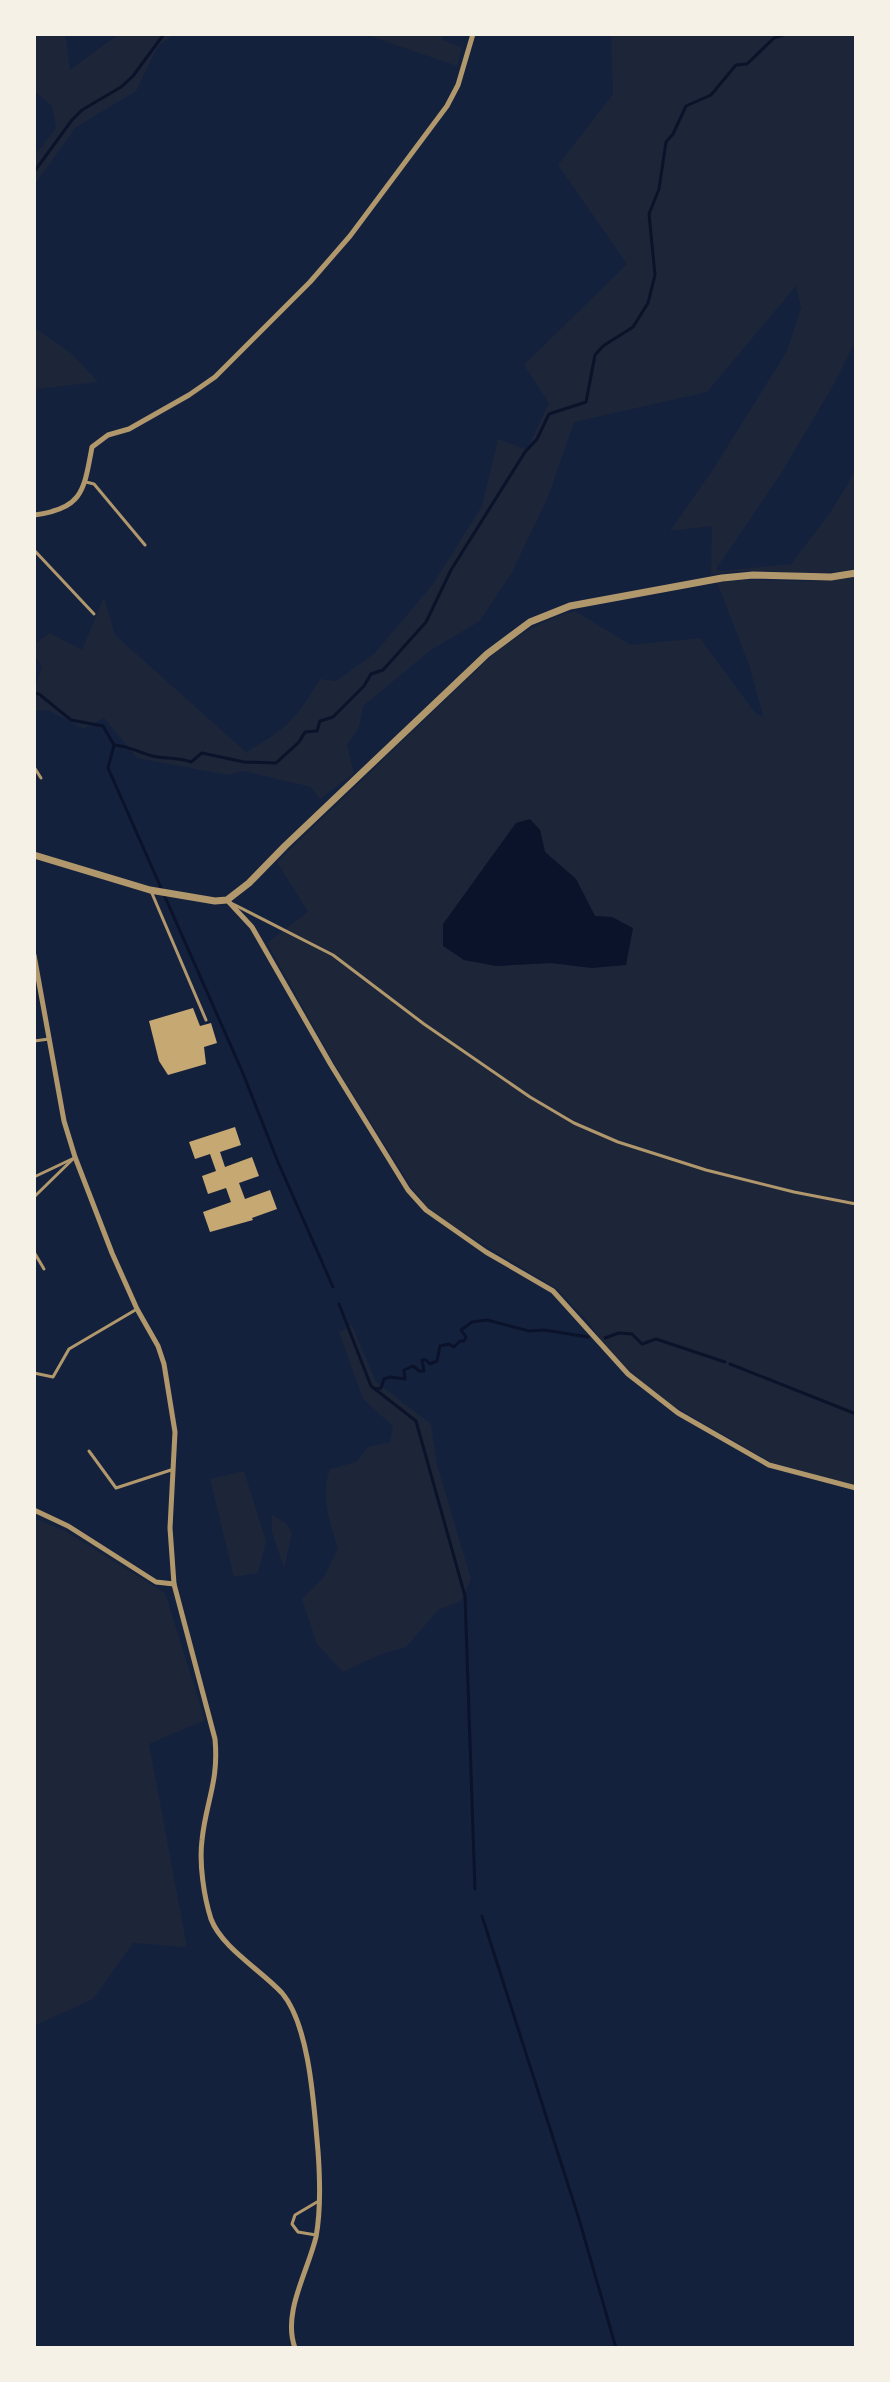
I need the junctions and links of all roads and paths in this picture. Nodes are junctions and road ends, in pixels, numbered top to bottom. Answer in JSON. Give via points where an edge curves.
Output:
{"nodes":[{"id":1,"x":473,"y":34,"type":"edge"},
{"id":2,"x":86,"y":482,"type":"junction"},
{"id":3,"x":34,"y":515,"type":"edge"},
{"id":4,"x":145,"y":545,"type":"dead end"},
{"id":5,"x":34,"y":550,"type":"edge"},
{"id":6,"x":856,"y":573,"type":"edge"},
{"id":7,"x":94,"y":614,"type":"dead end"},
{"id":8,"x":34,"y":767,"type":"edge"},
{"id":9,"x":41,"y":778,"type":"dead end"},
{"id":10,"x":34,"y":855,"type":"edge"},
{"id":11,"x":153,"y":890,"type":"junction"},
{"id":12,"x":230,"y":902,"type":"junction"},
{"id":13,"x":34,"y":955,"type":"edge"},
{"id":14,"x":206,"y":1020,"type":"dead end"},
{"id":15,"x":49,"y":1039,"type":"junction"},
{"id":16,"x":34,"y":1041,"type":"edge"},
{"id":17,"x":75,"y":1157,"type":"junction"},
{"id":18,"x":34,"y":1177,"type":"edge"},
{"id":19,"x":34,"y":1197,"type":"edge"},
{"id":20,"x":856,"y":1204,"type":"edge"},
{"id":21,"x":34,"y":1252,"type":"edge"},
{"id":22,"x":44,"y":1269,"type":"dead end"},
{"id":23,"x":137,"y":1309,"type":"junction"},
{"id":24,"x":34,"y":1373,"type":"edge"},
{"id":25,"x":89,"y":1451,"type":"dead end"},
{"id":26,"x":174,"y":1470,"type":"junction"},
{"id":27,"x":856,"y":1488,"type":"edge"},
{"id":28,"x":34,"y":1510,"type":"edge"},
{"id":29,"x":174,"y":1584,"type":"junction"},
{"id":30,"x":318,"y":2201,"type":"junction"},
{"id":31,"x":316,"y":2235,"type":"junction"},
{"id":32,"x":295,"y":2348,"type":"edge"}],
"edges":[{"from":1,"to":2,"type":"street","via":[[447,106],[350,236],[215,377],[92,447]]},
{"from":2,"to":3,"type":"street","via":[[74,504]]},
{"from":2,"to":4,"type":"lane","via":[[94,484]]},
{"from":5,"to":7,"type":"lane"},
{"from":6,"to":12,"type":"street","via":[[722,578],[570,606],[530,622],[487,654]]},
{"from":8,"to":9,"type":"lane"},
{"from":10,"to":11,"type":"street"},
{"from":11,"to":12,"type":"street"},
{"from":11,"to":14,"type":"lane"},
{"from":12,"to":20,"type":"lane","via":[[333,955],[424,1024],[574,1123],[706,1170]]},
{"from":12,"to":27,"type":"street","via":[[252,927],[331,1065],[408,1190],[426,1210],[553,1291],[628,1374],[678,1413],[769,1465]]},
{"from":13,"to":15,"type":"street"},
{"from":15,"to":16,"type":"lane"},
{"from":15,"to":17,"type":"street"},
{"from":17,"to":18,"type":"lane"},
{"from":17,"to":19,"type":"lane"},
{"from":17,"to":23,"type":"street"},
{"from":21,"to":22,"type":"lane"},
{"from":23,"to":24,"type":"lane","via":[[69,1349],[53,1377]]},
{"from":23,"to":26,"type":"street","via":[[164,1364],[175,1432]]},
{"from":25,"to":26,"type":"lane","via":[[116,1488]]},
{"from":26,"to":29,"type":"street"},
{"from":28,"to":29,"type":"street","via":[[156,1582]]},
{"from":29,"to":30,"type":"street","via":[[217,1756],[201,1844],[208,1907],[218,1933],[282,1994],[296,2015],[313,2108]]},
{"from":30,"to":31,"type":"street"},
{"from":30,"to":31,"type":"lane","via":[[295,2215],[292,2224],[298,2232]]},
{"from":31,"to":32,"type":"street","via":[[290,2324]]}]}
